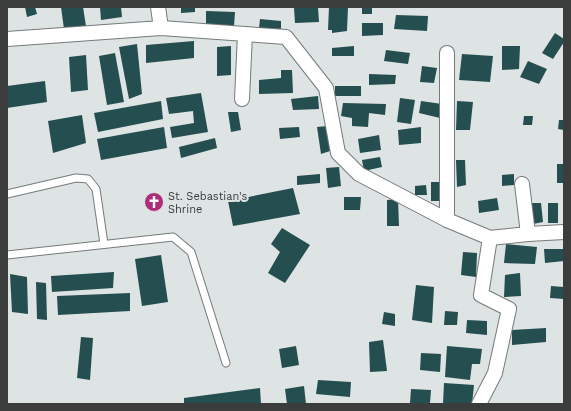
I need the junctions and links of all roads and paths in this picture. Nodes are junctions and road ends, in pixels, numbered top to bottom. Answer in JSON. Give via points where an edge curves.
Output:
{"nodes":[{"id":1,"x":158,"y":7,"type":"edge"},
{"id":2,"x":161,"y":28,"type":"junction"},
{"id":3,"x":245,"y":34,"type":"junction"},
{"id":4,"x":7,"y":40,"type":"edge"},
{"id":5,"x":447,"y":53,"type":"dead end"},
{"id":6,"x":242,"y":99,"type":"dead end"},
{"id":7,"x":522,"y":184,"type":"dead end"},
{"id":8,"x":7,"y":194,"type":"edge"},
{"id":9,"x":447,"y":220,"type":"junction"},
{"id":10,"x":564,"y":232,"type":"edge"},
{"id":11,"x":528,"y":234,"type":"junction"},
{"id":12,"x":490,"y":238,"type":"junction"},
{"id":13,"x":104,"y":244,"type":"junction"},
{"id":14,"x":7,"y":255,"type":"edge"},
{"id":15,"x":226,"y":363,"type":"dead end"},
{"id":16,"x":479,"y":404,"type":"edge"}],
"edges":[{"from":1,"to":2,"type":"street"},
{"from":2,"to":3,"type":"street"},
{"from":2,"to":4,"type":"street"},
{"from":3,"to":6,"type":"street"},
{"from":3,"to":9,"type":"street","via":[[286,37],[326,88],[338,154],[359,174]]},
{"from":5,"to":9,"type":"street"},
{"from":7,"to":11,"type":"street"},
{"from":8,"to":13,"type":"lane","via":[[76,178],[88,179],[96,189]]},
{"from":9,"to":12,"type":"street"},
{"from":10,"to":11,"type":"street"},
{"from":11,"to":12,"type":"street"},
{"from":12,"to":16,"type":"street","via":[[480,295],[509,309],[496,373]]},
{"from":13,"to":14,"type":"lane"},
{"from":13,"to":15,"type":"lane","via":[[173,237],[191,252]]}]}
